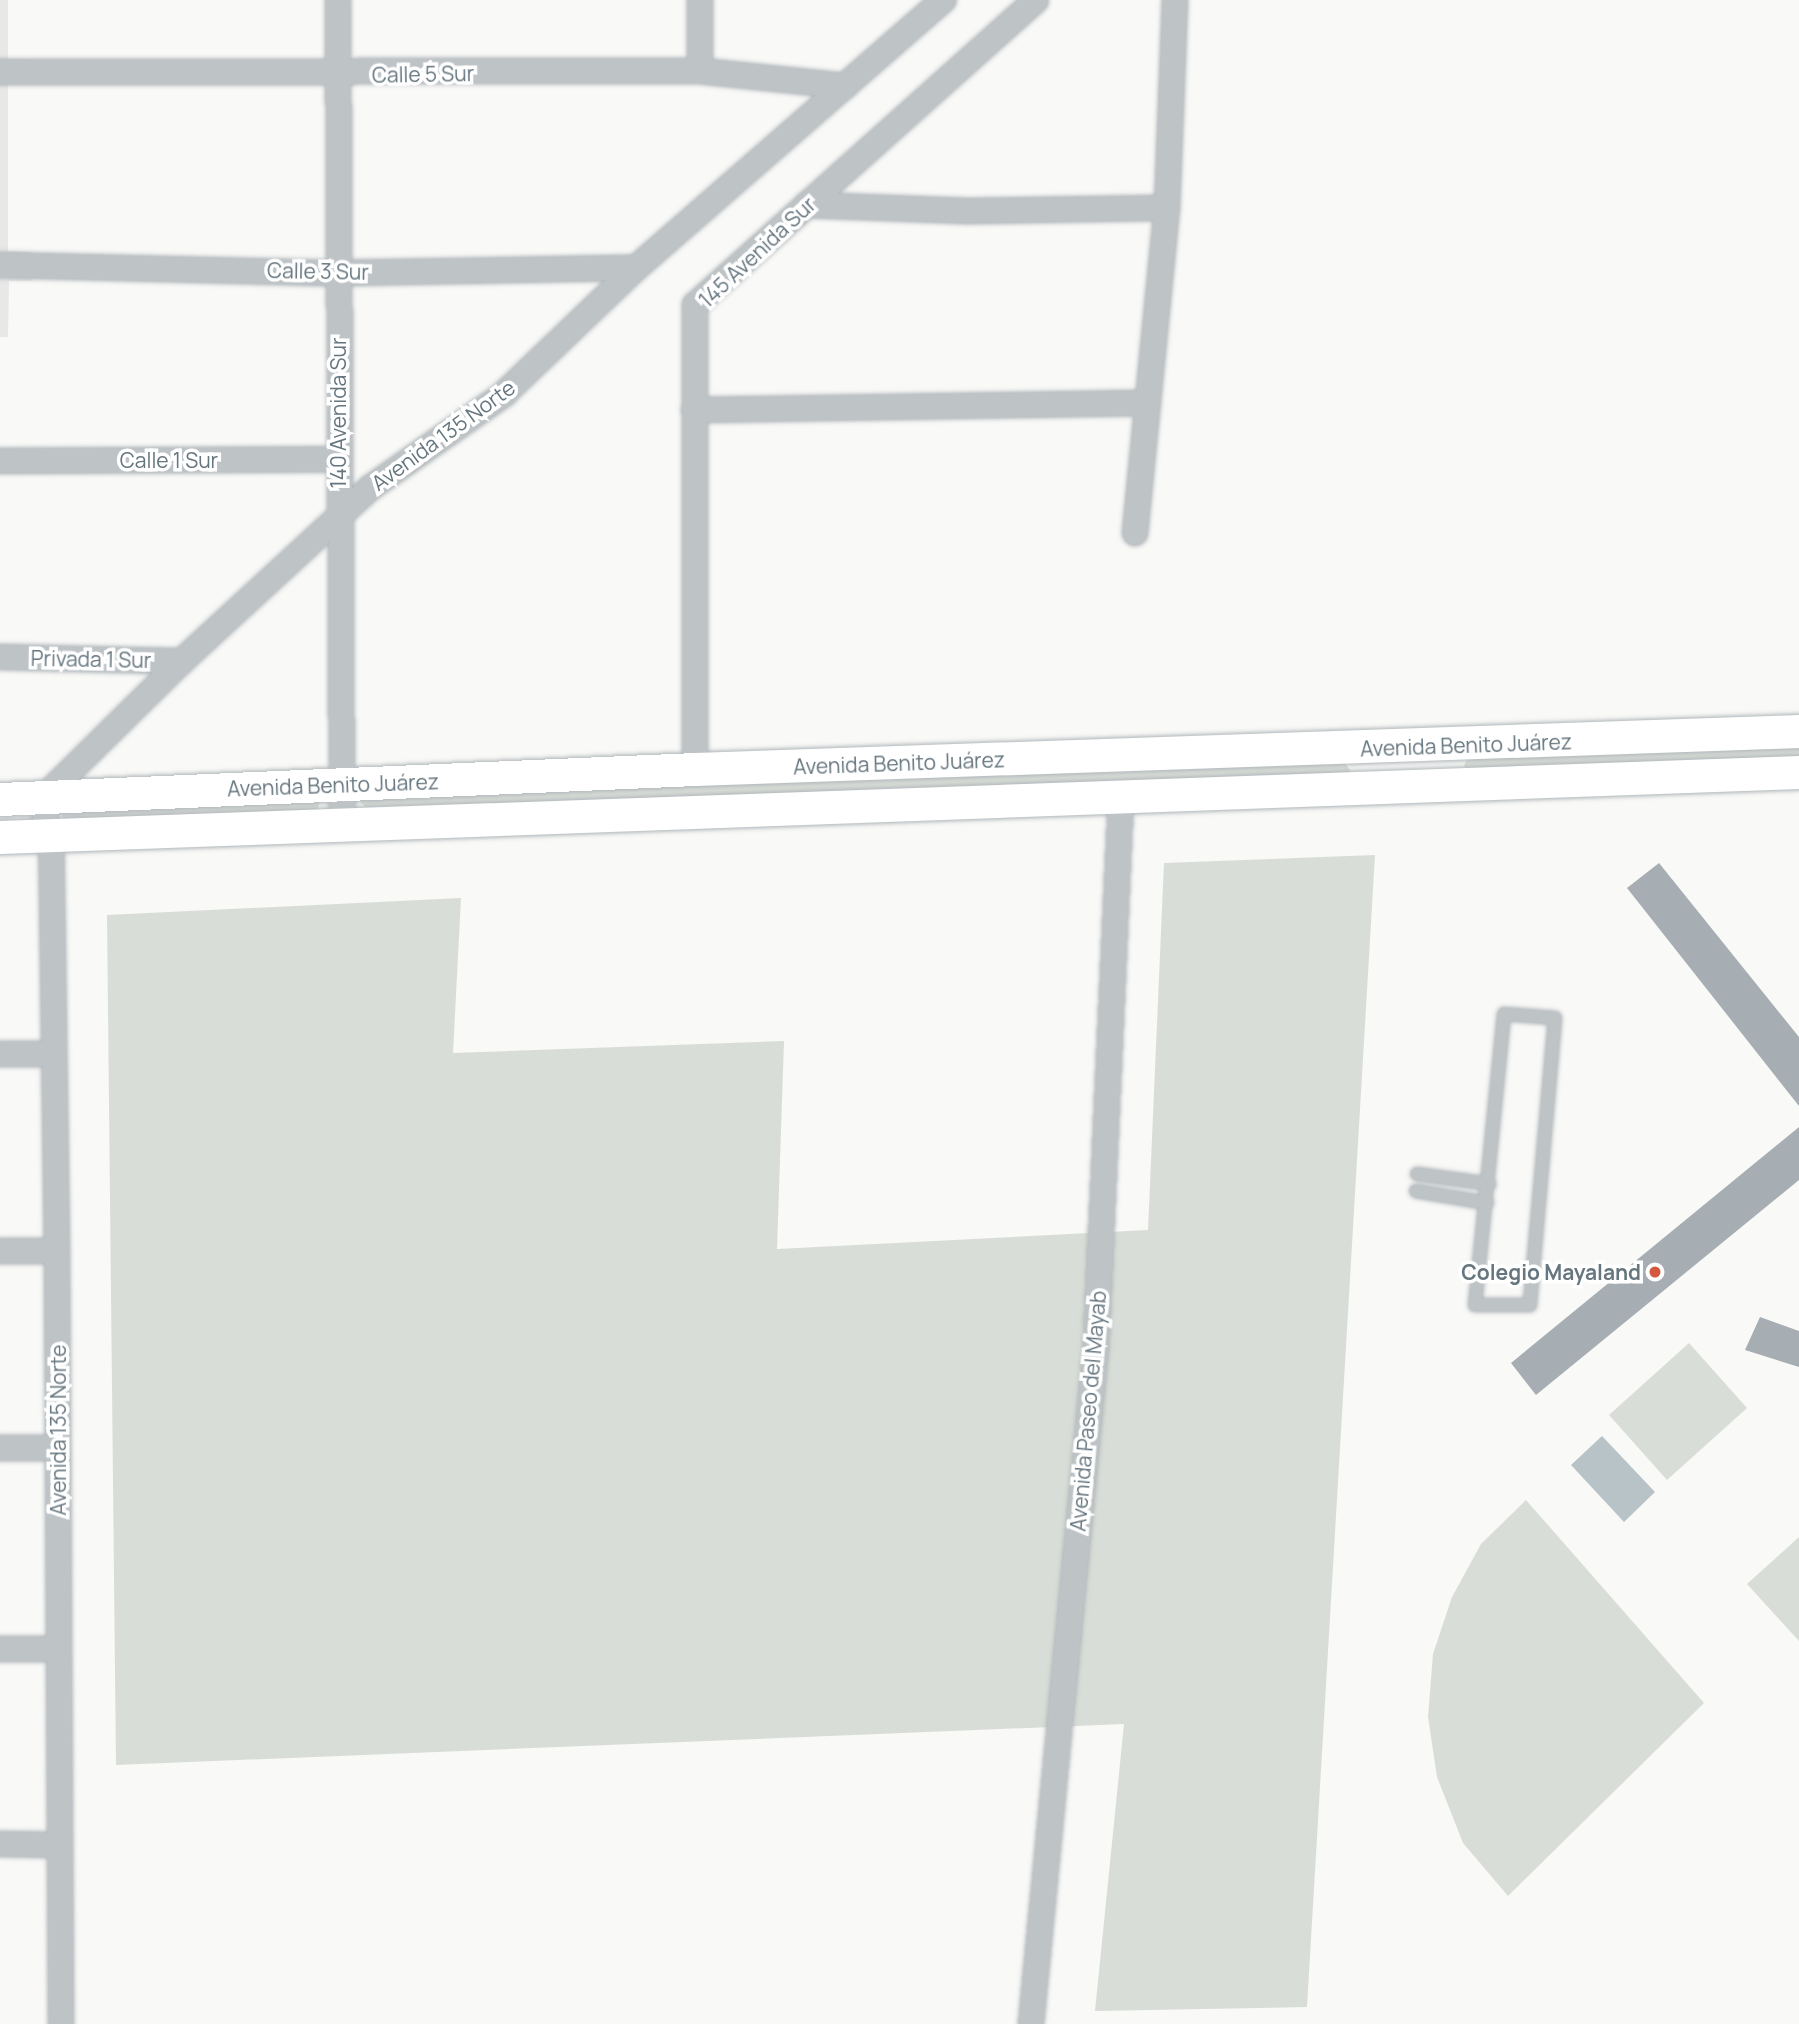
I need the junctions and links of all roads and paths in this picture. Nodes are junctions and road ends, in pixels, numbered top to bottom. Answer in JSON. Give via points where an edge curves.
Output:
{"nodes":[{"id":1,"x":338,"y":0,"type":"edge"},
{"id":2,"x":700,"y":0,"type":"edge"},
{"id":3,"x":943,"y":0,"type":"edge"},
{"id":4,"x":1036,"y":0,"type":"edge"},
{"id":5,"x":1175,"y":0,"type":"edge"},
{"id":6,"x":700,"y":71,"type":"junction"},
{"id":7,"x":0,"y":72,"type":"edge"},
{"id":8,"x":338,"y":75,"type":"junction"},
{"id":9,"x":845,"y":86,"type":"junction"},
{"id":10,"x":806,"y":205,"type":"junction"},
{"id":11,"x":1167,"y":208,"type":"junction"},
{"id":12,"x":0,"y":265,"type":"edge"},
{"id":13,"x":636,"y":268,"type":"junction"},
{"id":14,"x":338,"y":273,"type":"junction"},
{"id":15,"x":1148,"y":403,"type":"junction"},
{"id":16,"x":694,"y":410,"type":"junction"},
{"id":17,"x":337,"y":459,"type":"junction"},
{"id":18,"x":0,"y":461,"type":"edge"},
{"id":19,"x":337,"y":516,"type":"junction"},
{"id":20,"x":1135,"y":533,"type":"dead end"},
{"id":21,"x":0,"y":657,"type":"edge"},
{"id":22,"x":181,"y":661,"type":"junction"},
{"id":23,"x":1799,"y":731,"type":"edge"},
{"id":24,"x":695,"y":769,"type":"junction"},
{"id":25,"x":1799,"y":772,"type":"edge"},
{"id":26,"x":341,"y":786,"type":"junction"},
{"id":27,"x":45,"y":796,"type":"junction"},
{"id":28,"x":1121,"y":797,"type":"junction"},
{"id":29,"x":0,"y":799,"type":"edge"},
{"id":30,"x":341,"y":825,"type":"junction"},
{"id":31,"x":51,"y":836,"type":"junction"},
{"id":32,"x":0,"y":837,"type":"edge"},
{"id":33,"x":0,"y":1054,"type":"edge"},
{"id":34,"x":54,"y":1054,"type":"junction"},
{"id":35,"x":1417,"y":1174,"type":"dead end"},
{"id":36,"x":1489,"y":1184,"type":"junction"},
{"id":37,"x":1416,"y":1191,"type":"dead end"},
{"id":38,"x":1487,"y":1203,"type":"junction"},
{"id":39,"x":0,"y":1251,"type":"edge"},
{"id":40,"x":57,"y":1251,"type":"junction"},
{"id":41,"x":0,"y":1448,"type":"edge"},
{"id":42,"x":58,"y":1448,"type":"junction"},
{"id":43,"x":0,"y":1649,"type":"edge"},
{"id":44,"x":58,"y":1649,"type":"junction"},
{"id":45,"x":0,"y":1844,"type":"edge"},
{"id":46,"x":57,"y":1844,"type":"junction"},
{"id":47,"x":61,"y":2024,"type":"edge"},
{"id":48,"x":1031,"y":2024,"type":"edge"}],
"edges":[{"from":1,"to":8,"type":"street","name":"140 Avenida Sur"},
{"from":2,"to":6,"type":"street"},
{"from":3,"to":9,"type":"street","name":"Avenida 135 Norte"},
{"from":4,"to":10,"type":"street","name":"145 Avenida Sur"},
{"from":5,"to":11,"type":"street"},
{"from":6,"to":8,"type":"street","name":"Calle 5 Sur"},
{"from":6,"to":9,"type":"street","name":"Calle 5 Sur"},
{"from":7,"to":8,"type":"street","name":"Calle 5 Sur"},
{"from":8,"to":14,"type":"street","name":"140 Avenida Sur"},
{"from":9,"to":13,"type":"street","name":"Avenida 135 Norte"},
{"from":10,"to":11,"type":"street","via":[[968,211]]},
{"from":10,"to":16,"type":"street","name":"145 Avenida Sur","via":[[695,305]]},
{"from":11,"to":15,"type":"street"},
{"from":12,"to":14,"type":"street","name":"Calle 3 Sur"},
{"from":13,"to":14,"type":"street","name":"Calle 3 Sur"},
{"from":13,"to":19,"type":"street","name":"Avenida 135 Norte","via":[[504,394]]},
{"from":14,"to":17,"type":"street","name":"140 Avenida Sur"},
{"from":15,"to":16,"type":"street"},
{"from":15,"to":20,"type":"street"},
{"from":16,"to":24,"type":"street","name":"145 Avenida Sur"},
{"from":17,"to":18,"type":"street","name":"Calle 1 Sur"},
{"from":17,"to":19,"type":"street","name":"140 Avenida Sur"},
{"from":19,"to":22,"type":"street","name":"Avenida 135 Norte"},
{"from":19,"to":26,"type":"street","name":"140 Avenida Sur"},
{"from":21,"to":22,"type":"street","name":"Privada 1 Sur"},
{"from":22,"to":27,"type":"street","name":"Avenida 135 Norte"},
{"from":23,"to":24,"type":"main road","name":"Avenida Benito Juárez"},
{"from":24,"to":26,"type":"main road","name":"Avenida Benito Juárez"},
{"from":25,"to":28,"type":"main road","name":"Avenida Benito Juárez"},
{"from":26,"to":27,"type":"main road","name":"Avenida Benito Juárez"},
{"from":26,"to":30,"type":"street","name":"140 Avenida Sur"},
{"from":27,"to":29,"type":"main road","name":"Avenida Benito Juárez"},
{"from":27,"to":31,"type":"street","name":"Avenida 135 Norte","via":[[45,821]]},
{"from":28,"to":30,"type":"main road","name":"Avenida Benito Juárez"},
{"from":28,"to":48,"type":"street","name":"Avenida Paseo del Mayab","via":[[1096,1347]]},
{"from":30,"to":31,"type":"main road","name":"Avenida Benito Juárez"},
{"from":31,"to":32,"type":"main road","name":"Avenida Benito Juárez"},
{"from":31,"to":34,"type":"street","name":"Avenida 135 Norte"},
{"from":33,"to":34,"type":"street"},
{"from":34,"to":40,"type":"street","name":"Avenida 135 Norte"},
{"from":35,"to":36,"type":"lane"},
{"from":36,"to":38,"type":"lane"},
{"from":36,"to":38,"type":"lane","via":[[1504,1014],[1555,1018],[1530,1305],[1475,1305]]},
{"from":37,"to":38,"type":"lane"},
{"from":39,"to":40,"type":"street"},
{"from":40,"to":42,"type":"street","name":"Avenida 135 Norte"},
{"from":41,"to":42,"type":"street"},
{"from":42,"to":44,"type":"street","name":"Avenida 135 Norte"},
{"from":43,"to":44,"type":"street"},
{"from":44,"to":46,"type":"street","name":"Avenida 135 Norte"},
{"from":45,"to":46,"type":"street"},
{"from":46,"to":47,"type":"street","name":"Avenida 135 Norte"}]}
